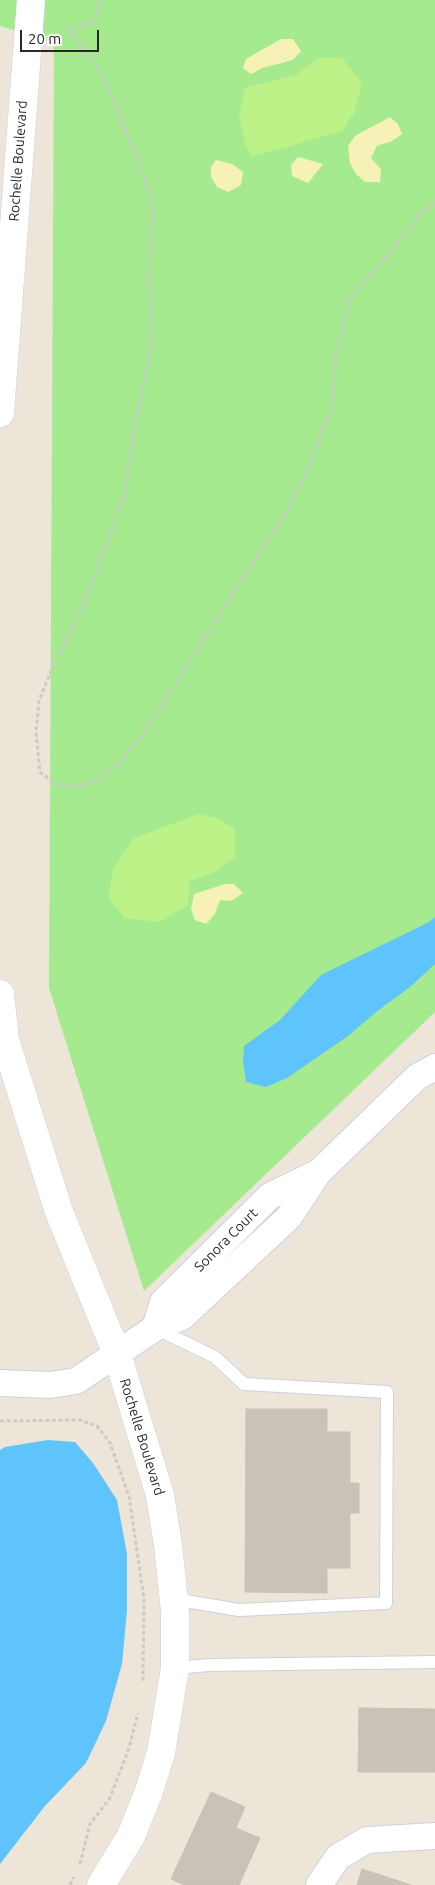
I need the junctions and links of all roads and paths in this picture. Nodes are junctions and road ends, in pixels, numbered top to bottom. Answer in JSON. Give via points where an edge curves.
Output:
{"nodes":[{"id":1,"x":31,"y":0,"type":"edge"},
{"id":2,"x":100,"y":0,"type":"edge"},
{"id":3,"x":435,"y":201,"type":"edge"},
{"id":4,"x":0,"y":412,"type":"edge"},
{"id":5,"x":0,"y":994,"type":"edge"},
{"id":6,"x":3,"y":1040,"type":"edge"},
{"id":7,"x":435,"y":1067,"type":"edge"},
{"id":8,"x":156,"y":1328,"type":"junction"},
{"id":9,"x":117,"y":1354,"type":"junction"},
{"id":10,"x":0,"y":1383,"type":"edge"},
{"id":11,"x":0,"y":1420,"type":"edge"},
{"id":12,"x":174,"y":1599,"type":"junction"},
{"id":13,"x":435,"y":1662,"type":"edge"},
{"id":14,"x":175,"y":1668,"type":"junction"},
{"id":15,"x":143,"y":1683,"type":"dead end"},
{"id":16,"x":138,"y":1712,"type":"dead end"},
{"id":17,"x":435,"y":1836,"type":"edge"},
{"id":18,"x":70,"y":1885,"type":"edge"},
{"id":19,"x":101,"y":1885,"type":"edge"},
{"id":20,"x":319,"y":1885,"type":"edge"}],
"edges":[{"from":1,"to":4,"type":"main road","name":"Rochelle Boulevard"},
{"from":2,"to":3,"type":"path","via":[[94,21],[69,29],[106,80],[153,208],[149,274],[152,298],[150,355],[125,493],[84,601],[39,701],[36,733],[40,772],[56,784],[84,785],[101,779],[136,744],[159,710],[287,510],[306,473],[332,406],[336,352],[350,299]]},
{"from":5,"to":6,"type":"main road","name":"Rochelle Boulevard"},
{"from":6,"to":9,"type":"main road","name":"Rochelle Boulevard","via":[[59,1212]]},
{"from":7,"to":8,"type":"street","name":"Sonora Court","via":[[417,1077],[318,1173],[282,1224],[182,1317]]},
{"from":8,"to":9,"type":"street","name":"Sonora Court"},
{"from":8,"to":12,"type":"lane","via":[[215,1357],[244,1384],[387,1392],[386,1603],[239,1610]]},
{"from":9,"to":10,"type":"street","name":"Sonora Court","via":[[76,1381],[50,1385]]},
{"from":9,"to":12,"type":"main road","name":"Rochelle Boulevard","via":[[160,1495]]},
{"from":11,"to":15,"type":"path","via":[[80,1420],[97,1426],[110,1443],[129,1496],[143,1589]]},
{"from":12,"to":14,"type":"main road","name":"Rochelle Boulevard"},
{"from":13,"to":14,"type":"lane"},
{"from":14,"to":19,"type":"main road","name":"Rochelle Boulevard","via":[[161,1753],[148,1794],[132,1836]]},
{"from":16,"to":18,"type":"path","via":[[110,1798],[90,1824],[80,1864]]},
{"from":17,"to":20,"type":"street","via":[[367,1840],[338,1857]]}]}
